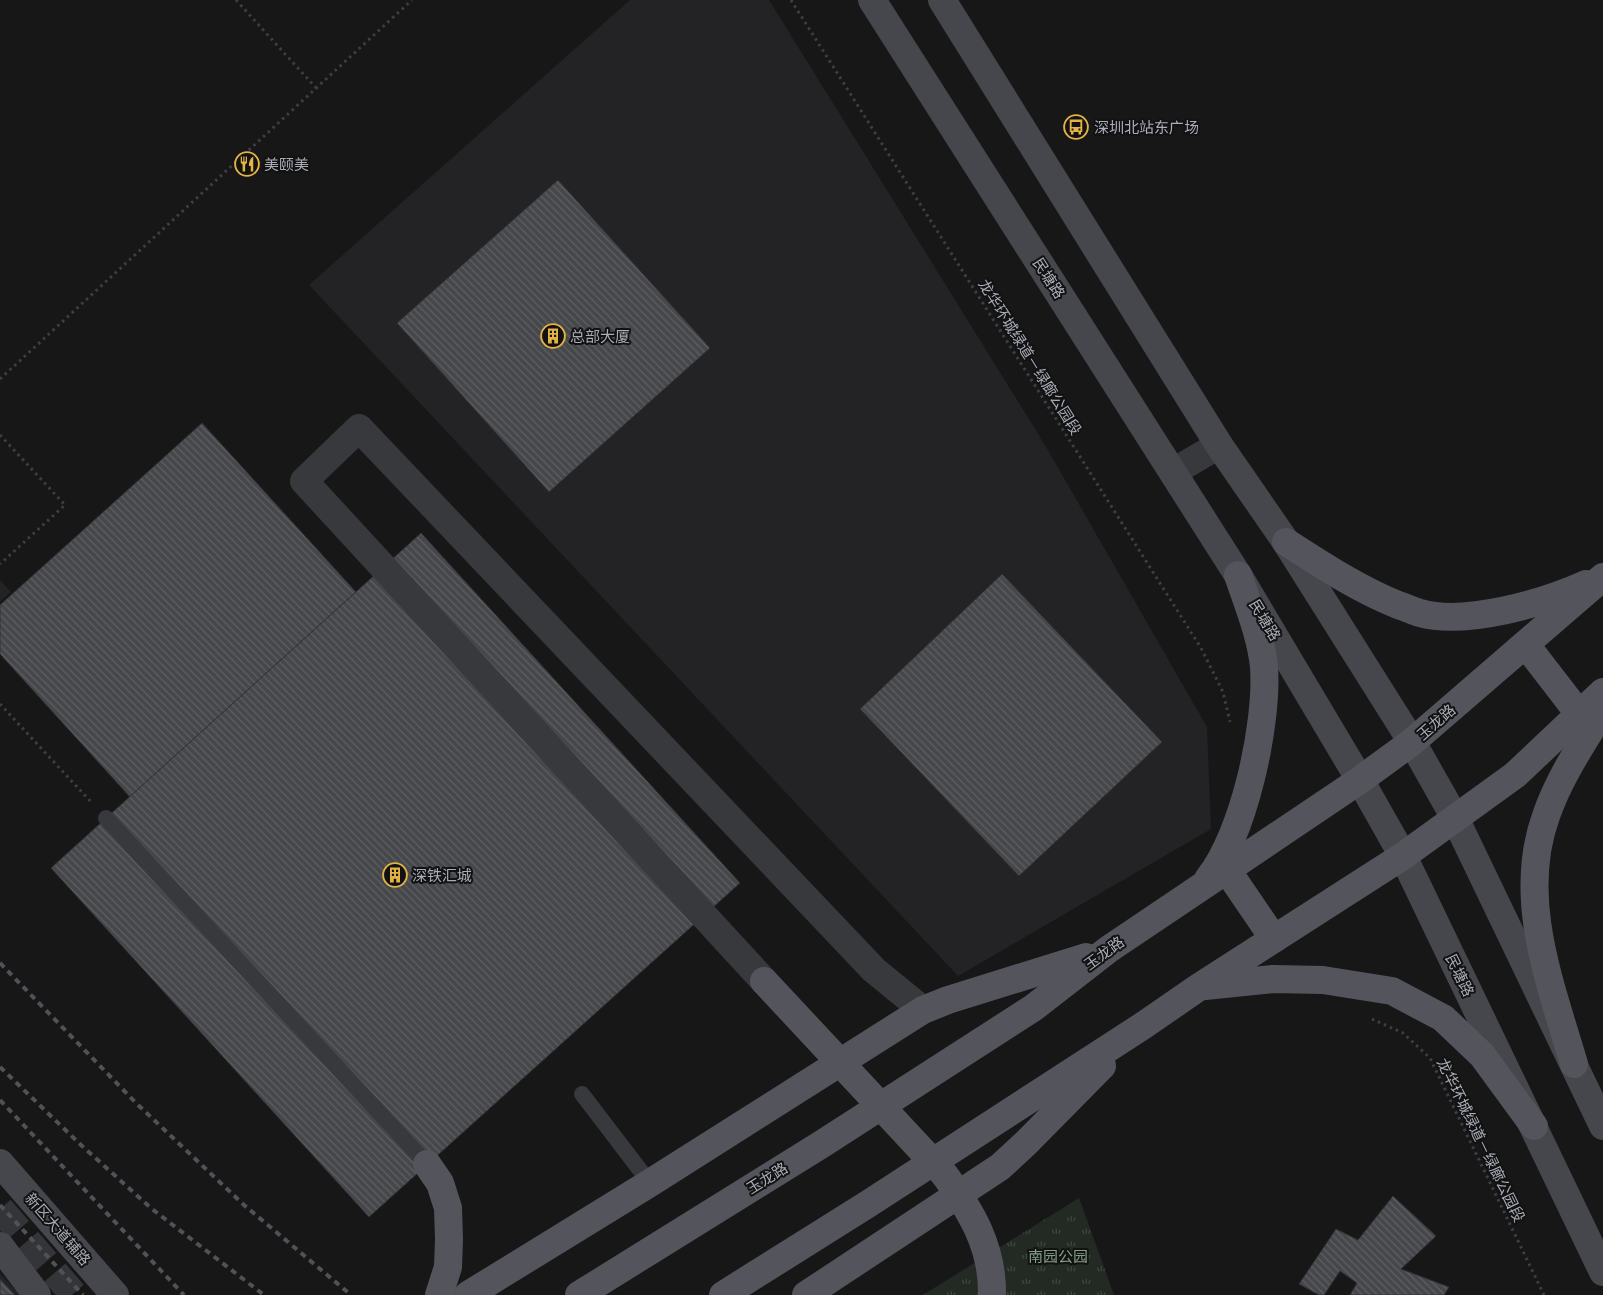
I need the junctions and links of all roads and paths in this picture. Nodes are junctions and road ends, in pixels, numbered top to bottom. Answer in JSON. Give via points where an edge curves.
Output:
{"nodes":[{"id":1,"x":236,"y":0,"type":"edge"},
{"id":2,"x":412,"y":0,"type":"edge"},
{"id":3,"x":791,"y":0,"type":"edge"},
{"id":4,"x":872,"y":0,"type":"edge"},
{"id":5,"x":942,"y":0,"type":"edge"},
{"id":6,"x":316,"y":88,"type":"junction"},
{"id":7,"x":0,"y":379,"type":"edge"},
{"id":8,"x":0,"y":435,"type":"edge"},
{"id":9,"x":1219,"y":445,"type":"junction"},
{"id":10,"x":1173,"y":472,"type":"junction"},
{"id":11,"x":1286,"y":542,"type":"junction"},
{"id":12,"x":0,"y":564,"type":"edge"},
{"id":13,"x":1238,"y":575,"type":"junction"},
{"id":14,"x":1603,"y":576,"type":"edge"},
{"id":15,"x":1526,"y":645,"type":"junction"},
{"id":16,"x":1603,"y":692,"type":"edge"},
{"id":17,"x":0,"y":704,"type":"edge"},
{"id":18,"x":1591,"y":712,"type":"edge"},
{"id":19,"x":1231,"y":724,"type":"dead end"},
{"id":20,"x":1412,"y":742,"type":"junction"},
{"id":21,"x":1360,"y":780,"type":"junction"},
{"id":22,"x":106,"y":818,"type":"joint"},
{"id":23,"x":1455,"y":818,"type":"junction"},
{"id":24,"x":1403,"y":856,"type":"junction"},
{"id":25,"x":1226,"y":870,"type":"junction"},
{"id":26,"x":1203,"y":885,"type":"junction"},
{"id":27,"x":1274,"y":939,"type":"junction"},
{"id":28,"x":1109,"y":949,"type":"junction"},
{"id":29,"x":764,"y":981,"type":"joint"},
{"id":30,"x":1199,"y":987,"type":"junction"},
{"id":31,"x":923,"y":1010,"type":"junction"},
{"id":32,"x":1372,"y":1019,"type":"dead end"},
{"id":33,"x":1144,"y":1025,"type":"junction"},
{"id":34,"x":1574,"y":1064,"type":"junction"},
{"id":35,"x":582,"y":1094,"type":"dead end"},
{"id":36,"x":1534,"y":1126,"type":"junction"},
{"id":37,"x":1603,"y":1126,"type":"edge"},
{"id":38,"x":0,"y":1163,"type":"edge"},
{"id":39,"x":427,"y":1164,"type":"joint"},
{"id":40,"x":650,"y":1183,"type":"junction"},
{"id":41,"x":0,"y":1246,"type":"edge"},
{"id":42,"x":1603,"y":1272,"type":"edge"},
{"id":43,"x":37,"y":1295,"type":"edge"},
{"id":44,"x":115,"y":1295,"type":"edge"},
{"id":45,"x":439,"y":1295,"type":"edge"},
{"id":46,"x":468,"y":1295,"type":"edge"},
{"id":47,"x":580,"y":1295,"type":"edge"},
{"id":48,"x":723,"y":1295,"type":"edge"},
{"id":49,"x":806,"y":1295,"type":"edge"},
{"id":50,"x":992,"y":1295,"type":"edge"},
{"id":51,"x":1544,"y":1295,"type":"edge"}],
"edges":[{"from":1,"to":6,"type":"path"},
{"from":2,"to":6,"type":"path"},
{"from":3,"to":19,"type":"path","name":"龙华环城绿道－绿廊公园段","via":[[1201,648],[1223,692]]},
{"from":4,"to":10,"type":"main road","name":"民塘路"},
{"from":5,"to":9,"type":"main road"},
{"from":6,"to":7,"type":"path"},
{"from":8,"to":12,"type":"path","via":[[65,505]]},
{"from":9,"to":10,"type":"street"},
{"from":9,"to":11,"type":"main road"},
{"from":10,"to":13,"type":"main road","name":"民塘路"},
{"from":11,"to":14,"type":"main road","via":[[1345,580],[1382,598],[1420,613],[1449,617],[1523,605],[1566,593]]},
{"from":11,"to":20,"type":"main road"},
{"from":13,"to":21,"type":"main road","name":"民塘路"},
{"from":13,"to":26,"type":"main road","via":[[1256,627],[1264,666],[1262,724],[1242,810],[1217,868]]},
{"from":14,"to":15,"type":"main road","name":"玉龙路"},
{"from":15,"to":18,"type":"main road"},
{"from":15,"to":20,"type":"main road","name":"玉龙路"},
{"from":16,"to":18,"type":"main road"},
{"from":17,"to":22,"type":"path"},
{"from":18,"to":23,"type":"main road","via":[[1515,775]]},
{"from":18,"to":34,"type":"main road","via":[[1545,818],[1533,894],[1538,937]]},
{"from":20,"to":21,"type":"main road","name":"玉龙路"},
{"from":20,"to":23,"type":"main road"},
{"from":21,"to":24,"type":"main road","name":"民塘路"},
{"from":21,"to":25,"type":"main road","name":"玉龙路"},
{"from":22,"to":39,"type":"lane"},
{"from":23,"to":24,"type":"main road"},
{"from":23,"to":34,"type":"main road"},
{"from":24,"to":27,"type":"main road"},
{"from":24,"to":36,"type":"main road","name":"民塘路"},
{"from":25,"to":26,"type":"main road","name":"玉龙路"},
{"from":25,"to":27,"type":"main road"},
{"from":26,"to":28,"type":"main road","name":"玉龙路"},
{"from":27,"to":30,"type":"main road"},
{"from":28,"to":31,"type":"main road"},
{"from":28,"to":47,"type":"main road","name":"玉龙路","via":[[1033,1008]]},
{"from":29,"to":31,"type":"street","via":[[304,481],[359,428],[874,970]]},
{"from":29,"to":50,"type":"main road","bridge":true,"via":[[944,1174],[961,1197],[985,1244]]},
{"from":30,"to":33,"type":"main road"},
{"from":30,"to":36,"type":"main road","via":[[1272,979],[1323,980],[1392,991],[1443,1018],[1482,1056]]},
{"from":31,"to":40,"type":"main road"},
{"from":32,"to":51,"type":"path","name":"龙华环城绿道－绿廊公园段","via":[[1403,1033],[1430,1058]]},
{"from":33,"to":48,"type":"main road"},
{"from":33,"to":49,"type":"main road","via":[[1000,1166]]},
{"from":34,"to":37,"type":"main road"},
{"from":35,"to":40,"type":"lane"},
{"from":36,"to":42,"type":"main road","name":"民塘路"},
{"from":38,"to":44,"type":"main road","name":"新区大道辅路"},
{"from":39,"to":45,"type":"main road","via":[[440,1183],[448,1208],[448,1267]]},
{"from":40,"to":46,"type":"main road"},
{"from":41,"to":43,"type":"main road"}]}
